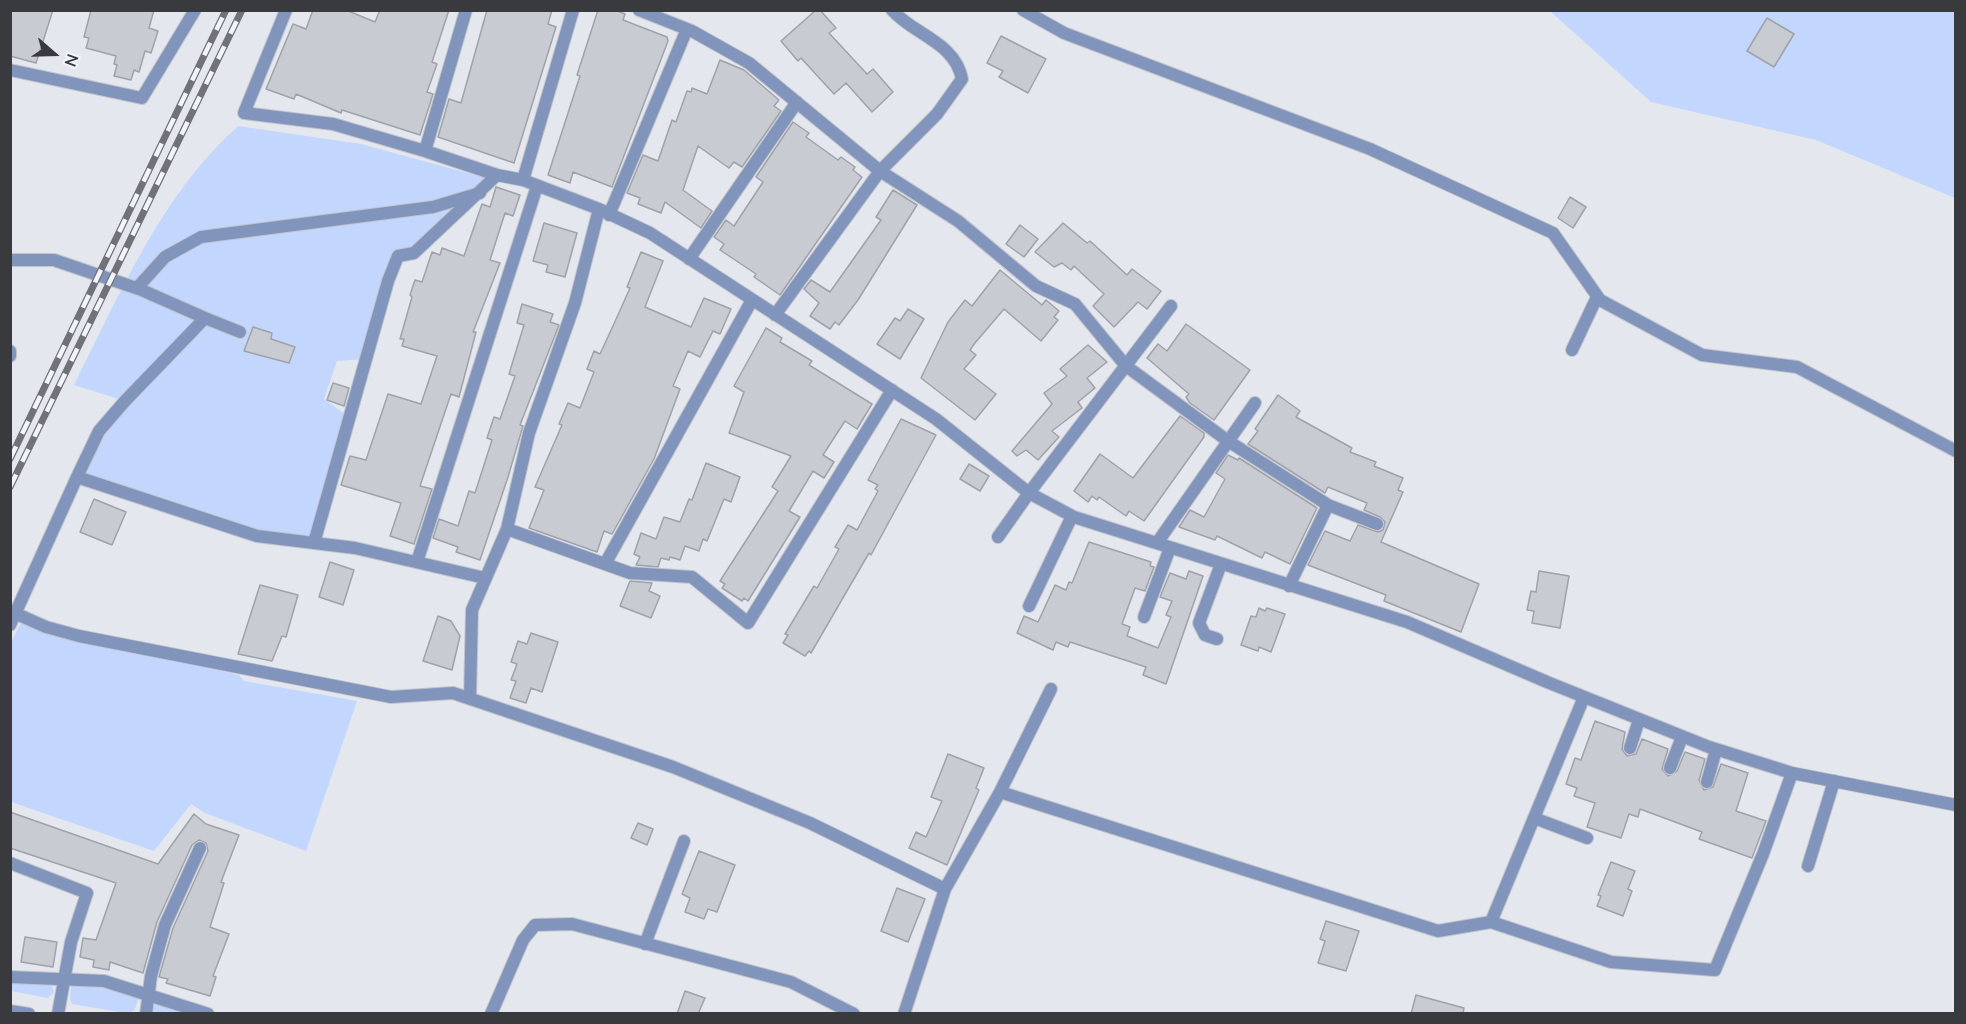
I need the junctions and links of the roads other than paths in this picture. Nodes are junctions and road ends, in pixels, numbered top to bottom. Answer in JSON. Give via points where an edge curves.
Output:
{"nodes":[{"id":1,"x":195,"y":10,"type":"edge"},
{"id":2,"x":286,"y":10,"type":"edge"},
{"id":3,"x":466,"y":10,"type":"edge"},
{"id":4,"x":573,"y":10,"type":"edge"},
{"id":5,"x":639,"y":10,"type":"edge"},
{"id":6,"x":892,"y":10,"type":"edge"},
{"id":7,"x":1023,"y":10,"type":"edge"},
{"id":8,"x":687,"y":29,"type":"junction"},
{"id":9,"x":10,"y":70,"type":"edge"},
{"id":10,"x":797,"y":102,"type":"junction"},
{"id":11,"x":425,"y":151,"type":"junction"},
{"id":12,"x":880,"y":171,"type":"junction"},
{"id":13,"x":497,"y":175,"type":"junction"},
{"id":14,"x":523,"y":180,"type":"junction"},
{"id":15,"x":537,"y":186,"type":"junction"},
{"id":16,"x":480,"y":193,"type":"junction"},
{"id":17,"x":604,"y":212,"type":"junction"},
{"id":18,"x":689,"y":259,"type":"junction"},
{"id":19,"x":10,"y":260,"type":"edge"},
{"id":20,"x":139,"y":289,"type":"junction"},
{"id":21,"x":1597,"y":297,"type":"junction"},
{"id":22,"x":753,"y":300,"type":"junction"},
{"id":23,"x":1171,"y":306,"type":"dead end"},
{"id":24,"x":776,"y":315,"type":"junction"},
{"id":25,"x":206,"y":318,"type":"junction"},
{"id":26,"x":240,"y":332,"type":"dead end"},
{"id":27,"x":1572,"y":350,"type":"dead end"},
{"id":28,"x":10,"y":351,"type":"edge"},
{"id":29,"x":10,"y":356,"type":"edge"},
{"id":30,"x":1126,"y":366,"type":"junction"},
{"id":31,"x":892,"y":390,"type":"junction"},
{"id":32,"x":1255,"y":403,"type":"dead end"},
{"id":33,"x":1228,"y":441,"type":"junction"},
{"id":34,"x":1956,"y":451,"type":"edge"},
{"id":35,"x":77,"y":477,"type":"junction"},
{"id":36,"x":1029,"y":493,"type":"junction"},
{"id":37,"x":1328,"y":505,"type":"junction"},
{"id":38,"x":1072,"y":516,"type":"junction"},
{"id":39,"x":1377,"y":524,"type":"dead end"},
{"id":40,"x":507,"y":529,"type":"junction"},
{"id":41,"x":998,"y":537,"type":"dead end"},
{"id":42,"x":314,"y":543,"type":"junction"},
{"id":43,"x":1156,"y":543,"type":"junction"},
{"id":44,"x":1170,"y":548,"type":"junction"},
{"id":45,"x":417,"y":562,"type":"junction"},
{"id":46,"x":604,"y":564,"type":"junction"},
{"id":47,"x":1221,"y":564,"type":"junction"},
{"id":48,"x":485,"y":578,"type":"junction"},
{"id":49,"x":1289,"y":585,"type":"junction"},
{"id":50,"x":1029,"y":606,"type":"dead end"},
{"id":51,"x":13,"y":617,"type":"edge"},
{"id":52,"x":1144,"y":617,"type":"dead end"},
{"id":53,"x":1217,"y":639,"type":"dead end"},
{"id":54,"x":1051,"y":689,"type":"dead end"},
{"id":55,"x":1584,"y":697,"type":"junction"},
{"id":56,"x":470,"y":698,"type":"junction"},
{"id":57,"x":1640,"y":720,"type":"junction"},
{"id":58,"x":1682,"y":736,"type":"junction"},
{"id":59,"x":1630,"y":748,"type":"dead end"},
{"id":60,"x":1716,"y":750,"type":"junction"},
{"id":61,"x":1670,"y":768,"type":"dead end"},
{"id":62,"x":1792,"y":773,"type":"junction"},
{"id":63,"x":1834,"y":781,"type":"junction"},
{"id":64,"x":1707,"y":782,"type":"dead end"},
{"id":65,"x":1000,"y":792,"type":"junction"},
{"id":66,"x":1956,"y":805,"type":"edge"},
{"id":67,"x":1534,"y":818,"type":"junction"},
{"id":68,"x":1587,"y":838,"type":"dead end"},
{"id":69,"x":684,"y":841,"type":"dead end"},
{"id":70,"x":200,"y":848,"type":"dead end"},
{"id":71,"x":10,"y":863,"type":"edge"},
{"id":72,"x":1808,"y":866,"type":"dead end"},
{"id":73,"x":945,"y":889,"type":"junction"},
{"id":74,"x":1491,"y":922,"type":"junction"},
{"id":75,"x":645,"y":944,"type":"junction"},
{"id":76,"x":10,"y":977,"type":"edge"},
{"id":77,"x":64,"y":978,"type":"junction"},
{"id":78,"x":149,"y":995,"type":"junction"},
{"id":79,"x":10,"y":1011,"type":"edge"},
{"id":80,"x":29,"y":1014,"type":"edge"},
{"id":81,"x":58,"y":1014,"type":"edge"},
{"id":82,"x":146,"y":1014,"type":"edge"},
{"id":83,"x":208,"y":1014,"type":"edge"},
{"id":84,"x":491,"y":1014,"type":"edge"},
{"id":85,"x":854,"y":1014,"type":"edge"},
{"id":86,"x":903,"y":1014,"type":"edge"}],
"edges":[{"from":1,"to":9,"type":"street","via":[[142,98]]},
{"from":2,"to":11,"type":"street","via":[[244,113],[333,124]]},
{"from":3,"to":11,"type":"street"},
{"from":4,"to":14,"type":"street"},
{"from":5,"to":8,"type":"street"},
{"from":6,"to":12,"type":"street","via":[[948,52],[960,67],[962,79],[937,114]]},
{"from":7,"to":21,"type":"street","via":[[1064,33],[1370,149],[1552,233]]},
{"from":8,"to":10,"type":"street","via":[[749,63]]},
{"from":8,"to":17,"type":"street"},
{"from":10,"to":12,"type":"street"},
{"from":10,"to":18,"type":"street"},
{"from":11,"to":13,"type":"street"},
{"from":12,"to":24,"type":"street"},
{"from":12,"to":30,"type":"street","via":[[958,221],[1036,286],[1075,304]]},
{"from":13,"to":14,"type":"street"},
{"from":13,"to":16,"type":"street"},
{"from":14,"to":15,"type":"street"},
{"from":15,"to":17,"type":"street"},
{"from":15,"to":45,"type":"street"},
{"from":16,"to":20,"type":"street","via":[[432,207],[201,237],[165,258]]},
{"from":16,"to":42,"type":"street","via":[[414,253],[398,256]]},
{"from":17,"to":18,"type":"street","via":[[650,233]]},
{"from":17,"to":40,"type":"street","via":[[529,433]]},
{"from":18,"to":22,"type":"street"},
{"from":19,"to":20,"type":"street","via":[[54,261]]},
{"from":20,"to":25,"type":"street"},
{"from":21,"to":27,"type":"street"},
{"from":21,"to":34,"type":"street","via":[[1702,355],[1797,367]]},
{"from":22,"to":24,"type":"street"},
{"from":22,"to":46,"type":"street"},
{"from":23,"to":30,"type":"street"},
{"from":24,"to":31,"type":"street"},
{"from":25,"to":26,"type":"street"},
{"from":25,"to":35,"type":"street","via":[[99,432]]},
{"from":28,"to":29,"type":"street"},
{"from":30,"to":33,"type":"street"},
{"from":30,"to":36,"type":"street"},
{"from":31,"to":36,"type":"street","via":[[936,419]]},
{"from":31,"to":46,"type":"street","via":[[748,623],[692,577],[630,573]]},
{"from":32,"to":33,"type":"street"},
{"from":33,"to":37,"type":"street"},
{"from":33,"to":43,"type":"street"},
{"from":35,"to":42,"type":"street","via":[[257,536]]},
{"from":35,"to":51,"type":"street"},
{"from":36,"to":38,"type":"street"},
{"from":36,"to":41,"type":"street"},
{"from":37,"to":39,"type":"street"},
{"from":37,"to":49,"type":"street"},
{"from":38,"to":43,"type":"street"},
{"from":38,"to":50,"type":"street"},
{"from":40,"to":46,"type":"street"},
{"from":40,"to":48,"type":"street"},
{"from":42,"to":45,"type":"street"},
{"from":43,"to":44,"type":"street"},
{"from":44,"to":47,"type":"street"},
{"from":44,"to":52,"type":"street"},
{"from":45,"to":48,"type":"street"},
{"from":47,"to":49,"type":"street"},
{"from":47,"to":53,"type":"street","via":[[1199,624],[1205,635]]},
{"from":48,"to":56,"type":"street","via":[[472,610]]},
{"from":49,"to":55,"type":"street","via":[[1407,622]]},
{"from":51,"to":56,"type":"street","via":[[79,636],[390,697],[453,693]]},
{"from":54,"to":65,"type":"street"},
{"from":55,"to":57,"type":"street"},
{"from":55,"to":67,"type":"street"},
{"from":56,"to":73,"type":"street","via":[[673,766],[810,823]]},
{"from":57,"to":58,"type":"street"},
{"from":57,"to":59,"type":"street"},
{"from":58,"to":60,"type":"street"},
{"from":58,"to":61,"type":"street"},
{"from":60,"to":62,"type":"street"},
{"from":60,"to":64,"type":"street"},
{"from":62,"to":63,"type":"street"},
{"from":62,"to":74,"type":"street","via":[[1715,970],[1611,962]]},
{"from":63,"to":66,"type":"street"},
{"from":63,"to":72,"type":"street"},
{"from":65,"to":73,"type":"street"},
{"from":65,"to":74,"type":"street","via":[[1438,931]]},
{"from":67,"to":68,"type":"street"},
{"from":67,"to":74,"type":"street"},
{"from":69,"to":75,"type":"street"},
{"from":70,"to":78,"type":"street","via":[[165,925]]},
{"from":71,"to":77,"type":"street","via":[[87,893]]},
{"from":73,"to":86,"type":"street"},
{"from":75,"to":84,"type":"street","via":[[572,924],[535,925],[523,940]]},
{"from":75,"to":85,"type":"street","via":[[791,982]]},
{"from":76,"to":77,"type":"street"},
{"from":77,"to":78,"type":"street","via":[[120,984]]},
{"from":77,"to":81,"type":"street"},
{"from":78,"to":82,"type":"street"},
{"from":78,"to":83,"type":"street"},
{"from":79,"to":80,"type":"street"}]}
